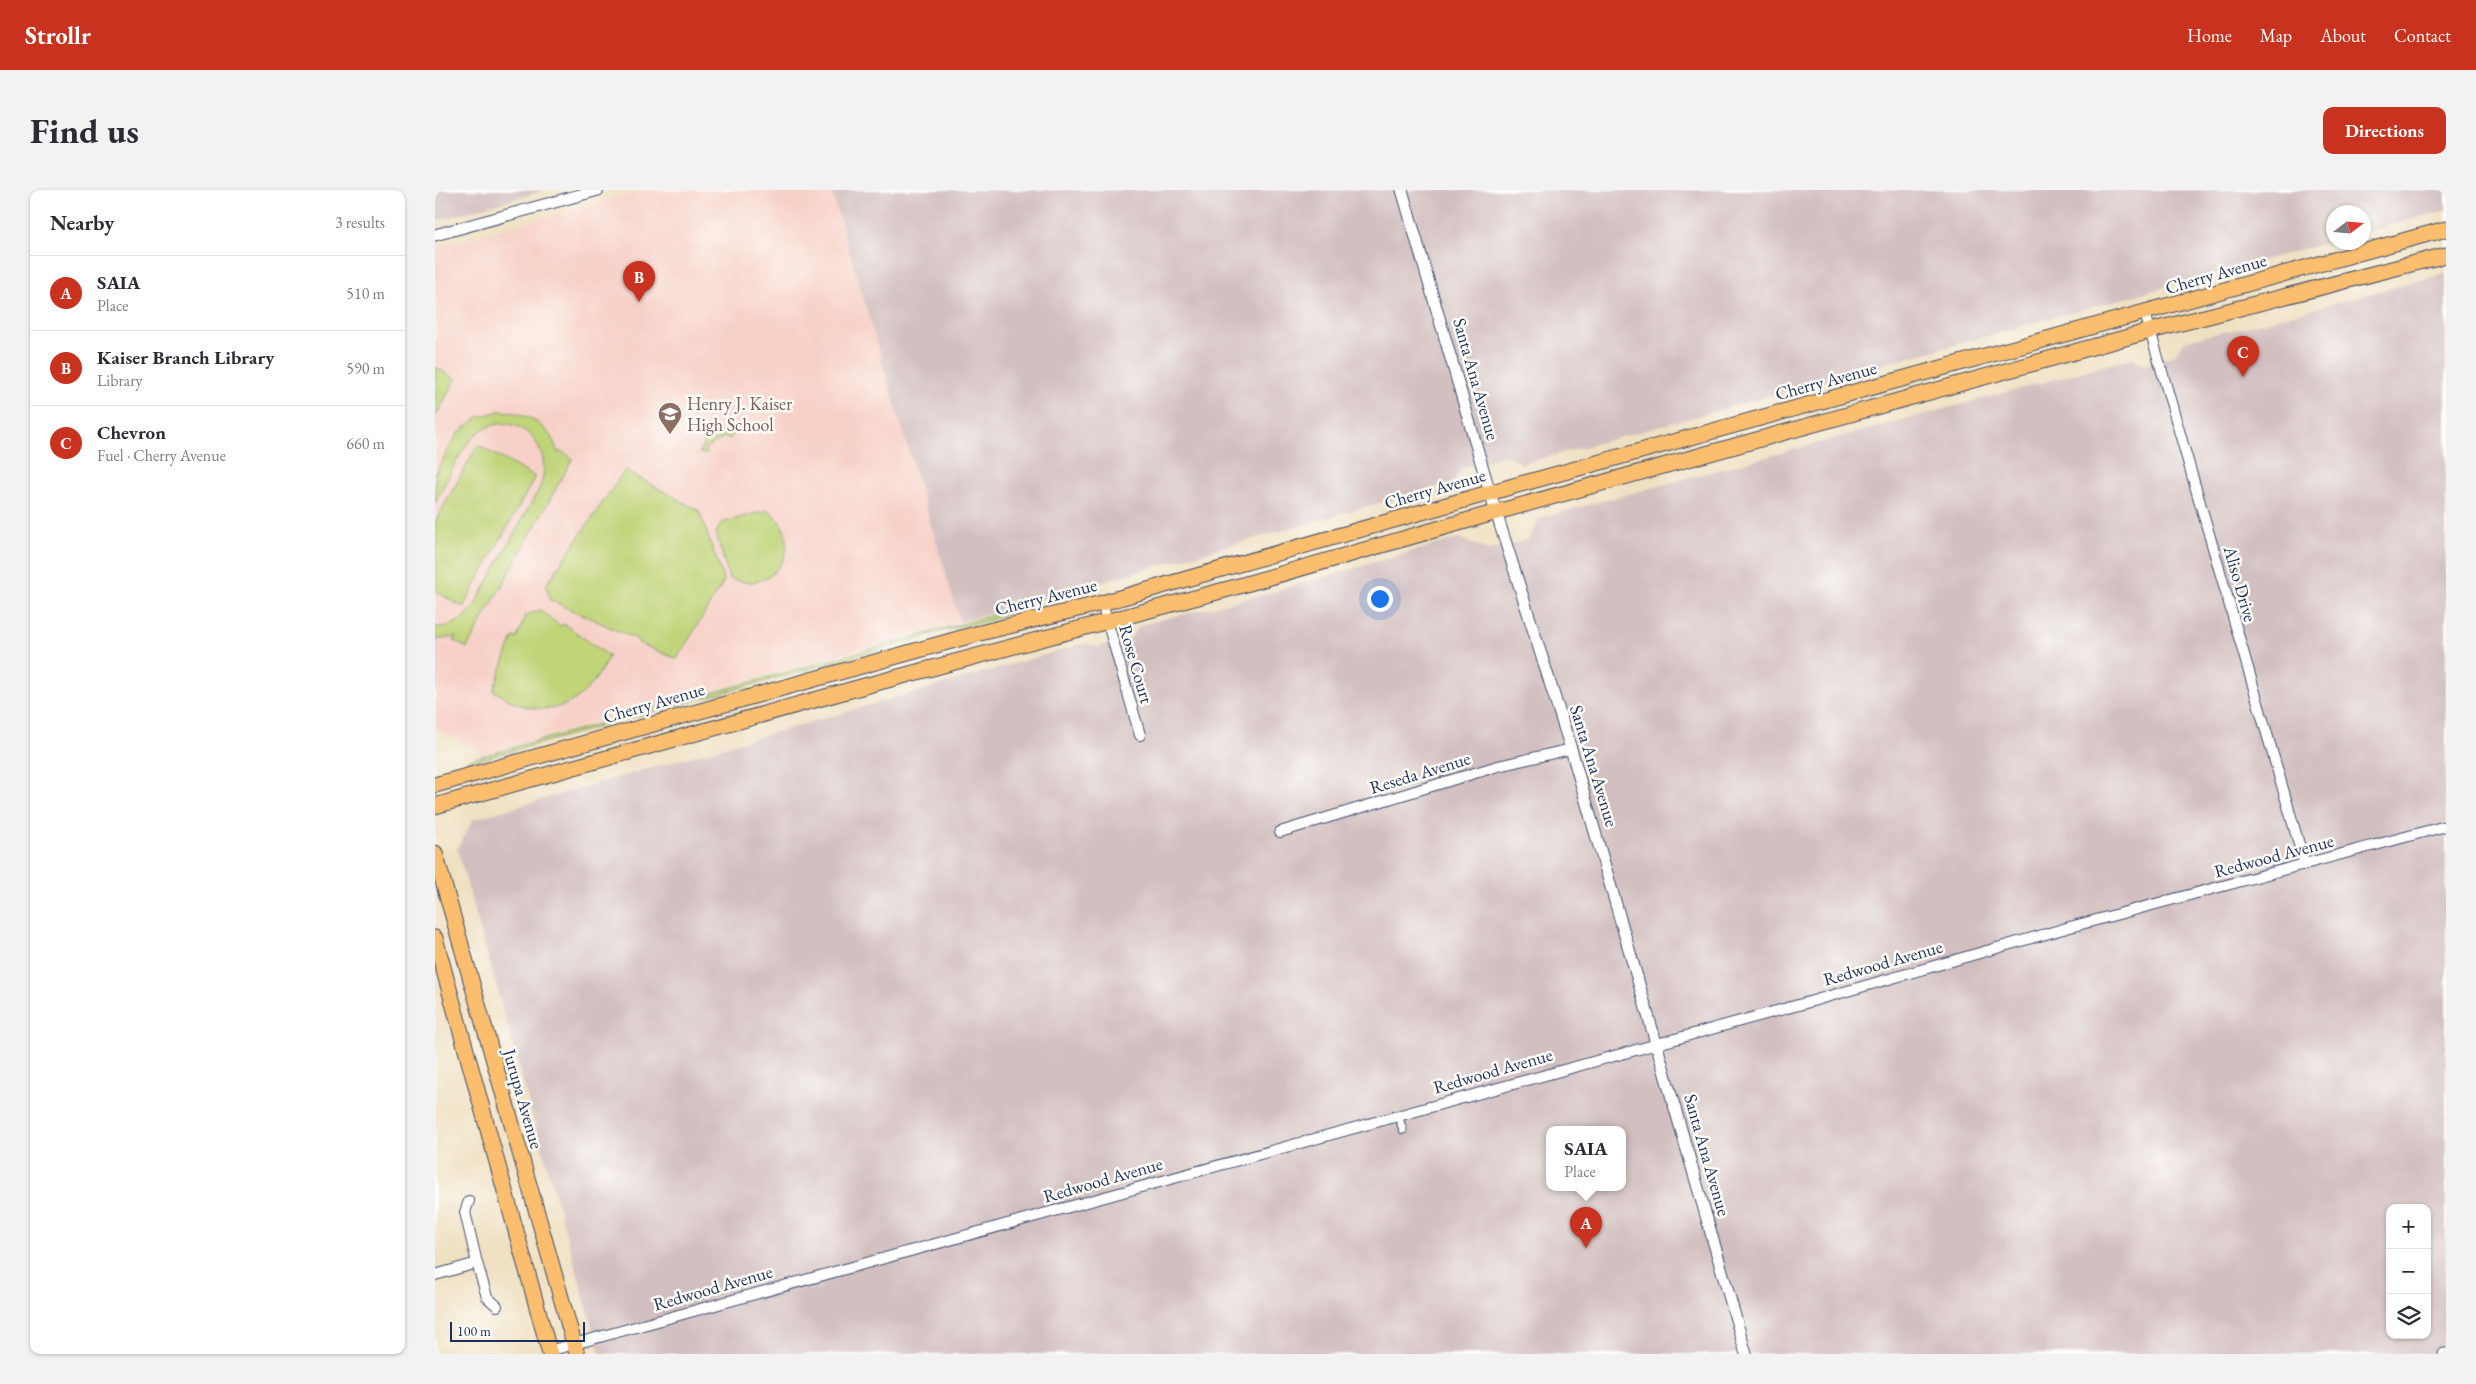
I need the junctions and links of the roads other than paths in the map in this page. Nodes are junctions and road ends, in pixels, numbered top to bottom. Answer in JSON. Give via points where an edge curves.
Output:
{"nodes":[{"id":1,"x":598,"y":190,"type":"edge"},
{"id":2,"x":1402,"y":190,"type":"edge"},
{"id":3,"x":2446,"y":229,"type":"edge"},
{"id":4,"x":435,"y":235,"type":"edge"},
{"id":5,"x":2446,"y":255,"type":"edge"},
{"id":6,"x":2145,"y":313,"type":"junction"},
{"id":7,"x":2150,"y":331,"type":"junction"},
{"id":8,"x":1491,"y":493,"type":"junction"},
{"id":9,"x":1497,"y":512,"type":"junction"},
{"id":10,"x":1102,"y":603,"type":"junction"},
{"id":11,"x":1107,"y":620,"type":"junction"},
{"id":12,"x":1139,"y":735,"type":"dead end"},
{"id":13,"x":1571,"y":750,"type":"junction"},
{"id":14,"x":435,"y":785,"type":"edge"},
{"id":15,"x":435,"y":806,"type":"edge"},
{"id":16,"x":2446,"y":826,"type":"edge"},
{"id":17,"x":1279,"y":832,"type":"dead end"},
{"id":18,"x":435,"y":853,"type":"edge"},
{"id":19,"x":2305,"y":865,"type":"junction"},
{"id":20,"x":435,"y":938,"type":"edge"},
{"id":21,"x":1656,"y":1043,"type":"junction"},
{"id":22,"x":1398,"y":1115,"type":"junction"},
{"id":23,"x":1403,"y":1130,"type":"dead end"},
{"id":24,"x":469,"y":1201,"type":"dead end"},
{"id":25,"x":477,"y":1264,"type":"junction"},
{"id":26,"x":435,"y":1275,"type":"edge"},
{"id":27,"x":497,"y":1306,"type":"dead end"},
{"id":28,"x":575,"y":1349,"type":"edge"},
{"id":29,"x":550,"y":1352,"type":"edge"},
{"id":30,"x":1745,"y":1354,"type":"edge"}],
"edges":[{"from":1,"to":4,"type":"street"},
{"from":2,"to":8,"type":"street","name":"Santa Ana Avenue"},
{"from":3,"to":6,"type":"main road","name":"Cherry Avenue"},
{"from":5,"to":7,"type":"main road","name":"Cherry Avenue"},
{"from":6,"to":7,"type":"street","name":"Aliso Drive"},
{"from":6,"to":8,"type":"main road","name":"Cherry Avenue"},
{"from":7,"to":9,"type":"main road","name":"Cherry Avenue"},
{"from":7,"to":19,"type":"street","name":"Aliso Drive"},
{"from":8,"to":9,"type":"street","name":"Santa Ana Avenue"},
{"from":8,"to":10,"type":"main road","name":"Cherry Avenue"},
{"from":9,"to":11,"type":"main road","name":"Cherry Avenue","via":[[1232,588]]},
{"from":9,"to":13,"type":"street","name":"Santa Ana Avenue"},
{"from":10,"to":11,"type":"street","name":"Rose Court"},
{"from":10,"to":14,"type":"main road","name":"Cherry Avenue","via":[[976,634]]},
{"from":11,"to":12,"type":"street","name":"Rose Court"},
{"from":11,"to":15,"type":"main road","name":"Cherry Avenue"},
{"from":13,"to":17,"type":"street","name":"Reseda Avenue","via":[[1499,766]]},
{"from":13,"to":21,"type":"street","name":"Santa Ana Avenue"},
{"from":16,"to":19,"type":"street","name":"Redwood Avenue"},
{"from":18,"to":28,"type":"main road","name":"Jurupa Avenue"},
{"from":19,"to":21,"type":"street","name":"Redwood Avenue"},
{"from":20,"to":29,"type":"main road"},
{"from":21,"to":22,"type":"street","name":"Redwood Avenue"},
{"from":21,"to":30,"type":"street","name":"Santa Ana Avenue"},
{"from":22,"to":23,"type":"street"},
{"from":22,"to":28,"type":"street","name":"Redwood Avenue"},
{"from":24,"to":25,"type":"street","via":[[465,1212]]},
{"from":25,"to":26,"type":"street"},
{"from":25,"to":27,"type":"street","via":[[487,1297]]},
{"from":28,"to":29,"type":"street","name":"Redwood Avenue"}]}
